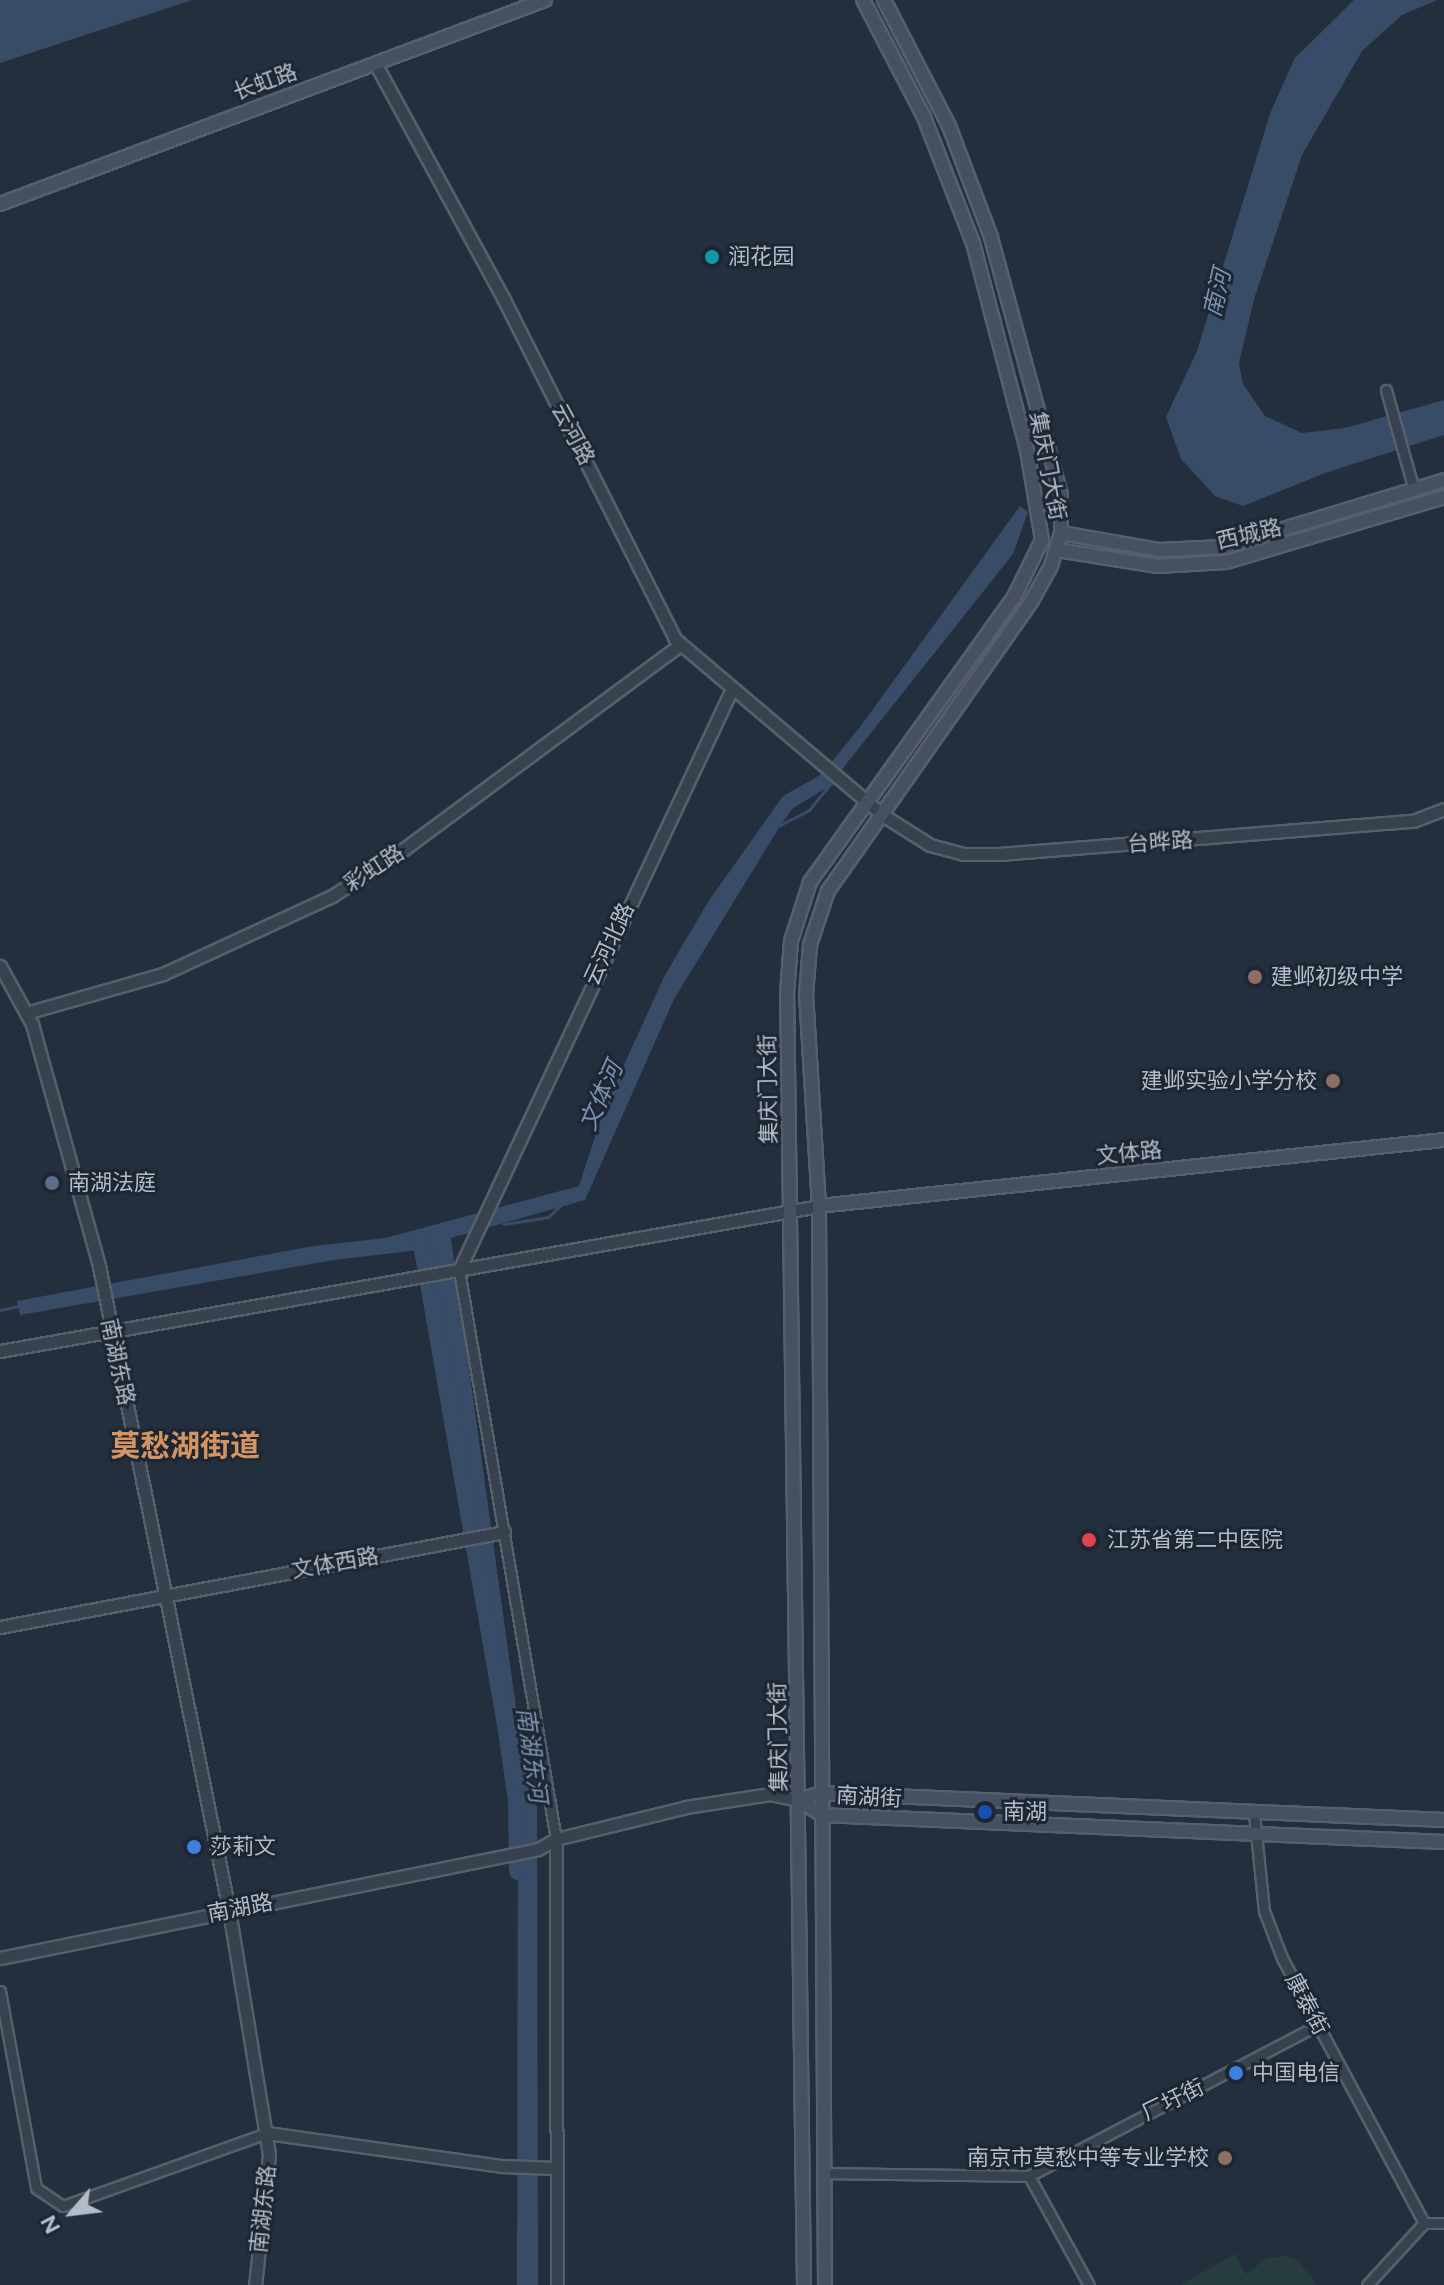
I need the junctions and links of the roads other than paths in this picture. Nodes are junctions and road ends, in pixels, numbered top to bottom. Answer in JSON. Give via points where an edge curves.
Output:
{"nodes":[{"id":1,"x":545,"y":0,"type":"edge"},
{"id":2,"x":863,"y":0,"type":"edge"},
{"id":3,"x":884,"y":0,"type":"edge"},
{"id":4,"x":375,"y":63,"type":"junction"},
{"id":5,"x":0,"y":204,"type":"edge"},
{"id":6,"x":1386,"y":390,"type":"dead end"},
{"id":7,"x":1444,"y":480,"type":"edge"},
{"id":8,"x":1414,"y":490,"type":"junction"},
{"id":9,"x":1444,"y":497,"type":"edge"},
{"id":10,"x":1061,"y":533,"type":"junction"},
{"id":11,"x":1057,"y":550,"type":"junction"},
{"id":12,"x":680,"y":645,"type":"junction"},
{"id":13,"x":731,"y":691,"type":"junction"},
{"id":14,"x":848,"y":788,"type":"joint"},
{"id":15,"x":869,"y":805,"type":"junction"},
{"id":16,"x":1444,"y":809,"type":"edge"},
{"id":17,"x":884,"y":816,"type":"junction"},
{"id":18,"x":0,"y":966,"type":"edge"},
{"id":19,"x":26,"y":1013,"type":"junction"},
{"id":20,"x":1444,"y":1140,"type":"edge"},
{"id":21,"x":819,"y":1206,"type":"junction"},
{"id":22,"x":790,"y":1212,"type":"junction"},
{"id":23,"x":456,"y":1271,"type":"junction"},
{"id":24,"x":112,"y":1331,"type":"junction"},
{"id":25,"x":0,"y":1351,"type":"edge"},
{"id":26,"x":504,"y":1532,"type":"junction"},
{"id":27,"x":166,"y":1593,"type":"junction"},
{"id":28,"x":0,"y":1627,"type":"edge"},
{"id":29,"x":822,"y":1793,"type":"junction"},
{"id":30,"x":799,"y":1800,"type":"junction"},
{"id":31,"x":1254,"y":1813,"type":"junction"},
{"id":32,"x":822,"y":1815,"type":"junction"},
{"id":33,"x":1444,"y":1820,"type":"edge"},
{"id":34,"x":1255,"y":1835,"type":"junction"},
{"id":35,"x":556,"y":1839,"type":"junction"},
{"id":36,"x":1444,"y":1842,"type":"edge"},
{"id":37,"x":229,"y":1910,"type":"junction"},
{"id":38,"x":0,"y":1958,"type":"edge"},
{"id":39,"x":0,"y":1991,"type":"edge"},
{"id":40,"x":1318,"y":2025,"type":"junction"},
{"id":41,"x":267,"y":2133,"type":"junction"},
{"id":42,"x":556,"y":2168,"type":"junction"},
{"id":43,"x":825,"y":2173,"type":"junction"},
{"id":44,"x":1029,"y":2176,"type":"junction"},
{"id":45,"x":1424,"y":2223,"type":"junction"},
{"id":46,"x":1444,"y":2223,"type":"edge"},
{"id":47,"x":255,"y":2285,"type":"edge"},
{"id":48,"x":557,"y":2285,"type":"edge"},
{"id":49,"x":804,"y":2285,"type":"edge"},
{"id":50,"x":825,"y":2285,"type":"edge"},
{"id":51,"x":1089,"y":2285,"type":"edge"},
{"id":52,"x":1367,"y":2285,"type":"edge"}],
"edges":[{"from":1,"to":4,"type":"main road","name":"长虹路"},
{"from":2,"to":15,"type":"main road","name":"集庆门大街","via":[[954,188],[988,294],[1027,450],[1042,540],[1031,572]]},
{"from":3,"to":10,"type":"main road","name":"集庆门大街","via":[[949,126],[977,197],[1061,495]]},
{"from":4,"to":5,"type":"main road","name":"长虹路"},
{"from":4,"to":12,"type":"street","name":"云河路","via":[[503,298]]},
{"from":6,"to":8,"type":"street"},
{"from":7,"to":8,"type":"main road","name":"西城路"},
{"from":8,"to":10,"type":"main road","name":"西城路","via":[[1224,547],[1159,550]]},
{"from":9,"to":11,"type":"main road","name":"西城路","via":[[1226,562],[1158,566]]},
{"from":10,"to":11,"type":"main road","name":"集庆门大街"},
{"from":11,"to":17,"type":"main road","name":"集庆门大街","via":[[1031,602]]},
{"from":12,"to":13,"type":"street","name":"云河路"},
{"from":12,"to":19,"type":"street","name":"彩虹路","via":[[332,896],[163,974]]},
{"from":13,"to":14,"type":"street","name":"云河路"},
{"from":13,"to":23,"type":"street","name":"云河北路"},
{"from":14,"to":15,"type":"street","name":"台晔路"},
{"from":15,"to":17,"type":"street","name":"台晔路"},
{"from":15,"to":22,"type":"main road","name":"集庆门大街","via":[[810,882],[791,941]]},
{"from":16,"to":17,"type":"street","name":"台晔路","via":[[1413,821],[999,854],[963,854],[930,845]]},
{"from":17,"to":21,"type":"main road","name":"集庆门大街","via":[[828,891],[810,945],[806,995]]},
{"from":18,"to":19,"type":"street","name":"南湖东路"},
{"from":19,"to":24,"type":"street","name":"南湖东路","via":[[99,1266]]},
{"from":20,"to":21,"type":"main road","name":"文体路"},
{"from":21,"to":22,"type":"street"},
{"from":21,"to":29,"type":"main road","name":"集庆门大街"},
{"from":22,"to":23,"type":"street"},
{"from":22,"to":30,"type":"main road","name":"集庆门大街"},
{"from":23,"to":24,"type":"street"},
{"from":23,"to":26,"type":"street"},
{"from":24,"to":25,"type":"street"},
{"from":24,"to":27,"type":"street","name":"南湖东路"},
{"from":26,"to":27,"type":"street","name":"文体西路"},
{"from":26,"to":35,"type":"street"},
{"from":27,"to":28,"type":"street","name":"文体西路"},
{"from":27,"to":37,"type":"street","name":"南湖东路"},
{"from":29,"to":30,"type":"main road","name":"南湖街"},
{"from":29,"to":31,"type":"main road","name":"南湖街"},
{"from":29,"to":32,"type":"main road","name":"集庆门大街"},
{"from":30,"to":32,"type":"main road","name":"南湖街"},
{"from":30,"to":35,"type":"street","via":[[770,1794],[742,1798]]},
{"from":30,"to":49,"type":"main road","name":"集庆门大街"},
{"from":31,"to":33,"type":"main road","name":"南湖街"},
{"from":31,"to":34,"type":"street","name":"康泰街"},
{"from":32,"to":34,"type":"main road","name":"南湖街"},
{"from":32,"to":43,"type":"main road","name":"集庆门大街"},
{"from":34,"to":36,"type":"main road","name":"南湖街"},
{"from":34,"to":40,"type":"street","name":"康泰街","via":[[1264,1911]]},
{"from":35,"to":37,"type":"street","name":"南湖路","via":[[538,1849]]},
{"from":35,"to":42,"type":"street"},
{"from":37,"to":38,"type":"street","name":"南湖路"},
{"from":37,"to":41,"type":"street","name":"南湖东路"},
{"from":39,"to":41,"type":"street","via":[[36,2188],[63,2206]]},
{"from":40,"to":44,"type":"street","name":"厂圩街"},
{"from":40,"to":45,"type":"street","name":"康泰街"},
{"from":41,"to":42,"type":"street","via":[[501,2166]]},
{"from":41,"to":47,"type":"street","name":"南湖东路"},
{"from":42,"to":48,"type":"street"},
{"from":43,"to":44,"type":"street","name":"厂圩街"},
{"from":43,"to":50,"type":"main road","name":"集庆门大街"},
{"from":44,"to":51,"type":"street"},
{"from":45,"to":46,"type":"street"},
{"from":45,"to":52,"type":"street"}]}
